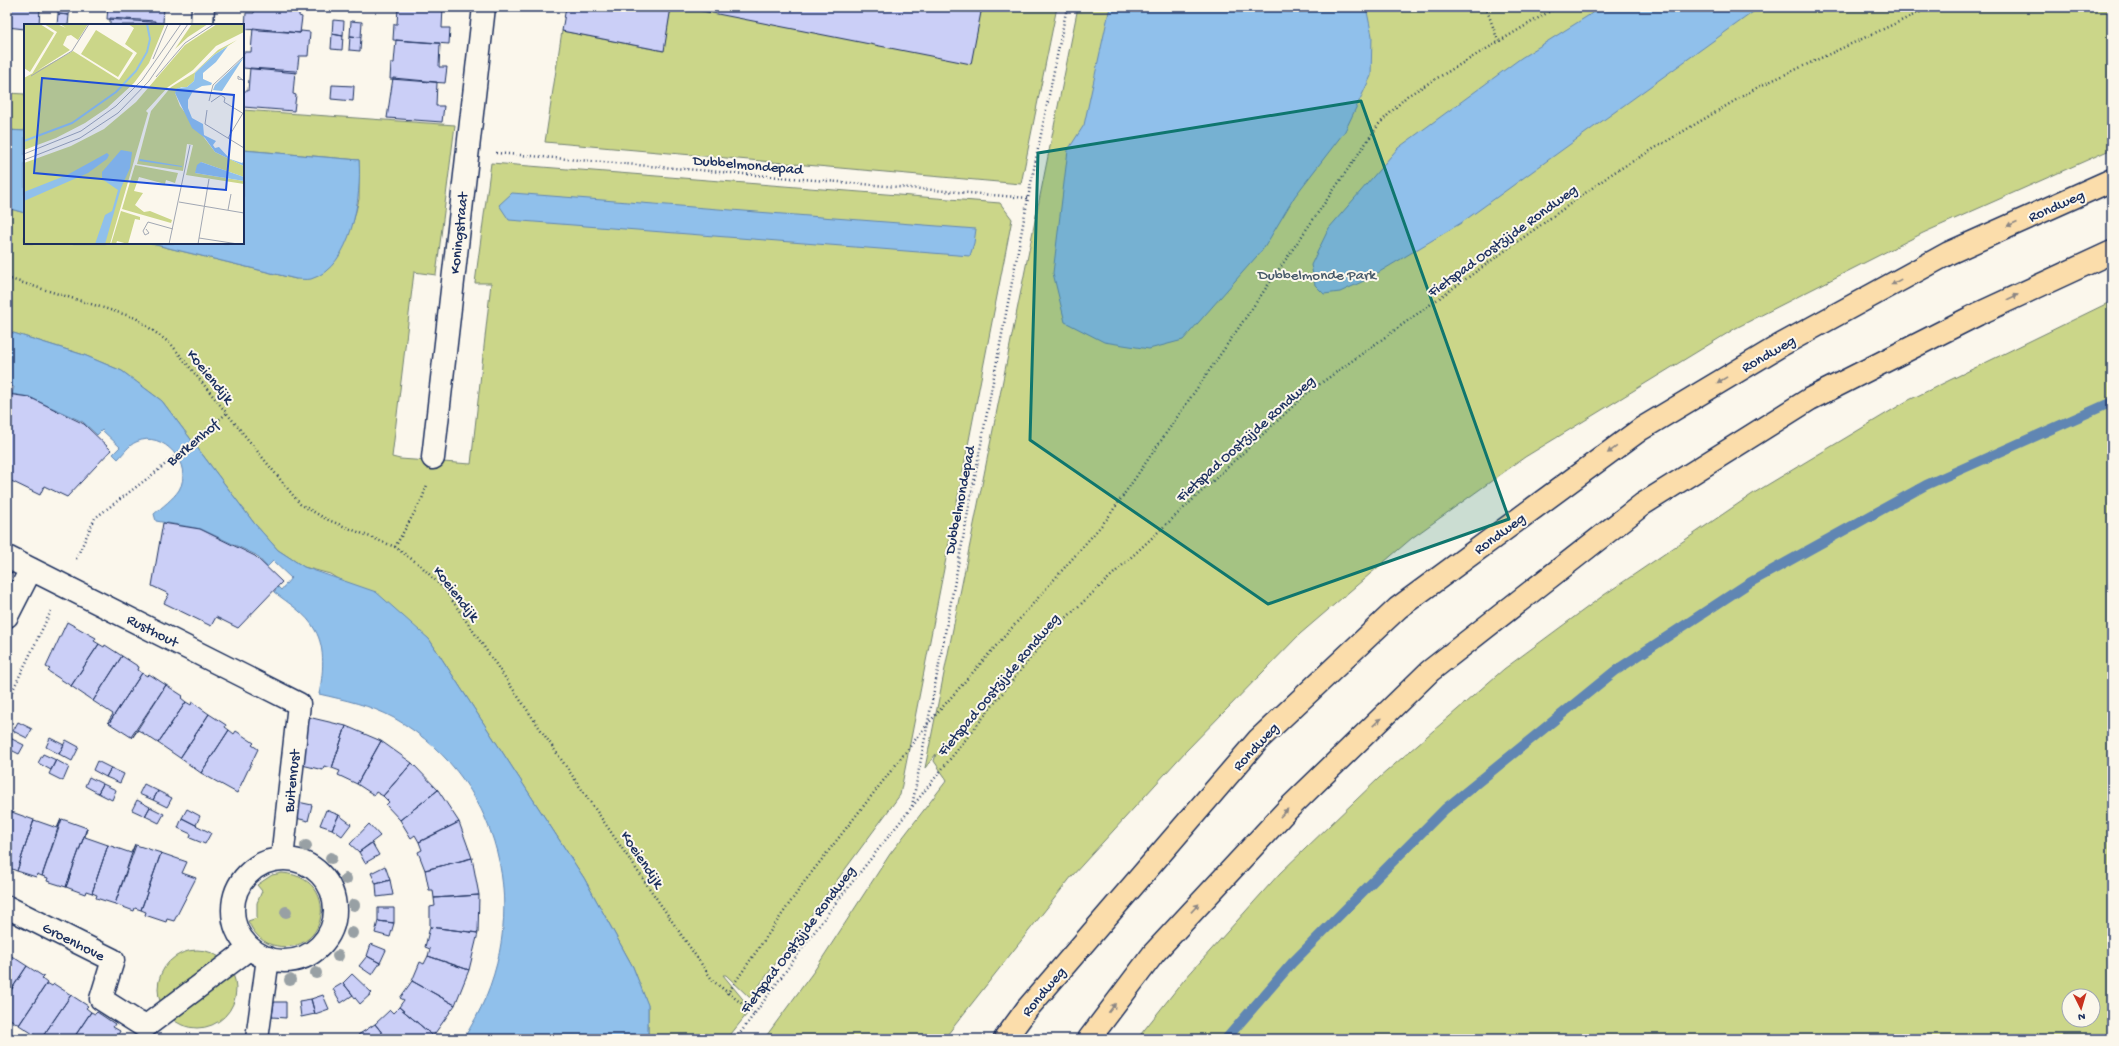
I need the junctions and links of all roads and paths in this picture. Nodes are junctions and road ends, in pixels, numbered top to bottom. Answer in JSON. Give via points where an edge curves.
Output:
{"nodes":[{"id":1,"x":203,"y":7,"type":"edge"},
{"id":2,"x":484,"y":7,"type":"edge"},
{"id":3,"x":1067,"y":7,"type":"edge"},
{"id":4,"x":1486,"y":7,"type":"edge"},
{"id":5,"x":1557,"y":7,"type":"edge"},
{"id":6,"x":1931,"y":7,"type":"edge"},
{"id":7,"x":202,"y":24,"type":"edge"},
{"id":8,"x":1498,"y":41,"type":"junction"},
{"id":9,"x":467,"y":151,"type":"junction"},
{"id":10,"x":2112,"y":180,"type":"edge"},
{"id":11,"x":1028,"y":198,"type":"junction"},
{"id":12,"x":2112,"y":252,"type":"edge"},
{"id":13,"x":7,"y":278,"type":"edge"},
{"id":14,"x":227,"y":413,"type":"junction"},
{"id":15,"x":433,"y":458,"type":"joint"},
{"id":16,"x":156,"y":472,"type":"dead end"},
{"id":17,"x":395,"y":547,"type":"junction"},
{"id":18,"x":7,"y":557,"type":"edge"},
{"id":19,"x":31,"y":569,"type":"junction"},
{"id":20,"x":7,"y":616,"type":"edge"},
{"id":21,"x":299,"y":704,"type":"joint"},
{"id":22,"x":926,"y":726,"type":"junction"},
{"id":23,"x":912,"y":806,"type":"junction"},
{"id":24,"x":282,"y":859,"type":"junction"},
{"id":25,"x":7,"y":907,"type":"edge"},
{"id":26,"x":259,"y":953,"type":"junction"},
{"id":27,"x":727,"y":994,"type":"junction"},
{"id":28,"x":1027,"y":1010,"type":"junction"},
{"id":29,"x":754,"y":1013,"type":"junction"},
{"id":30,"x":257,"y":1039,"type":"edge"},
{"id":31,"x":736,"y":1039,"type":"edge"},
{"id":32,"x":994,"y":1039,"type":"edge"},
{"id":33,"x":1005,"y":1039,"type":"edge"},
{"id":34,"x":1089,"y":1039,"type":"edge"}],
"edges":[{"from":1,"to":7,"type":"street"},
{"from":2,"to":9,"type":"street","name":"Koningstraat"},
{"from":3,"to":11,"type":"path","name":"Dubbelmondepad"},
{"from":4,"to":8,"type":"path"},
{"from":5,"to":8,"type":"path"},
{"from":6,"to":23,"type":"path","name":"Fietspad Oostzijde Rondweg","via":[[1758,87],[1613,173],[1306,394],[1052,632]]},
{"from":8,"to":22,"type":"path","via":[[1407,96],[1379,124],[1107,519]]},
{"from":9,"to":11,"type":"path","name":"Dubbelmondepad"},
{"from":9,"to":15,"type":"street","name":"Koningstraat"},
{"from":10,"to":28,"type":"highway","name":"Rondweg","one_way":true,"via":[[1949,253],[1781,344],[1642,429],[1398,608],[1260,739]]},
{"from":11,"to":22,"type":"path","name":"Dubbelmondepad"},
{"from":34,"to":12,"type":"highway","one_way":true,"via":[[1154,953],[1285,812],[1430,671],[1643,504],[1810,399],[1978,314]]},
{"from":13,"to":14,"type":"path","name":"Koeiendijk","via":[[136,318],[171,344]]},
{"from":14,"to":16,"type":"path","name":"Berkenhof"},
{"from":14,"to":17,"type":"path","name":"Koeiendijk","via":[[300,504],[326,519]]},
{"from":15,"to":17,"type":"path","via":[[430,477],[422,499]]},
{"from":17,"to":27,"type":"path","name":"Koeiendijk","via":[[420,565],[445,590],[709,975]]},
{"from":18,"to":19,"type":"street","name":"Rusthout"},
{"from":19,"to":20,"type":"street"},
{"from":19,"to":21,"type":"street","name":"Rusthout"},
{"from":21,"to":24,"type":"street","name":"Buitenrust"},
{"from":22,"to":23,"type":"path","name":"Dubbelmondepad"},
{"from":22,"to":27,"type":"path","via":[[805,881]]},
{"from":23,"to":29,"type":"path","name":"Fietspad Oostzijde Rondweg"},
{"from":24,"to":26,"type":"street","via":[[266,862],[252,870],[235,896],[233,912],[236,928],[243,941]]},
{"from":24,"to":26,"type":"street","via":[[296,860],[309,866],[324,879],[334,897],[333,924],[319,947],[296,960],[282,961]]},
{"from":25,"to":26,"type":"street","name":"Groenhove","via":[[113,960],[101,999],[144,1027]]},
{"from":26,"to":30,"type":"street"},
{"from":27,"to":29,"type":"path","name":"Koeiendijk"},
{"from":28,"to":32,"type":"highway"},
{"from":28,"to":33,"type":"highway","name":"Rondweg"},
{"from":29,"to":31,"type":"path","name":"Fietspad Oostzijde Rondweg"}]}
